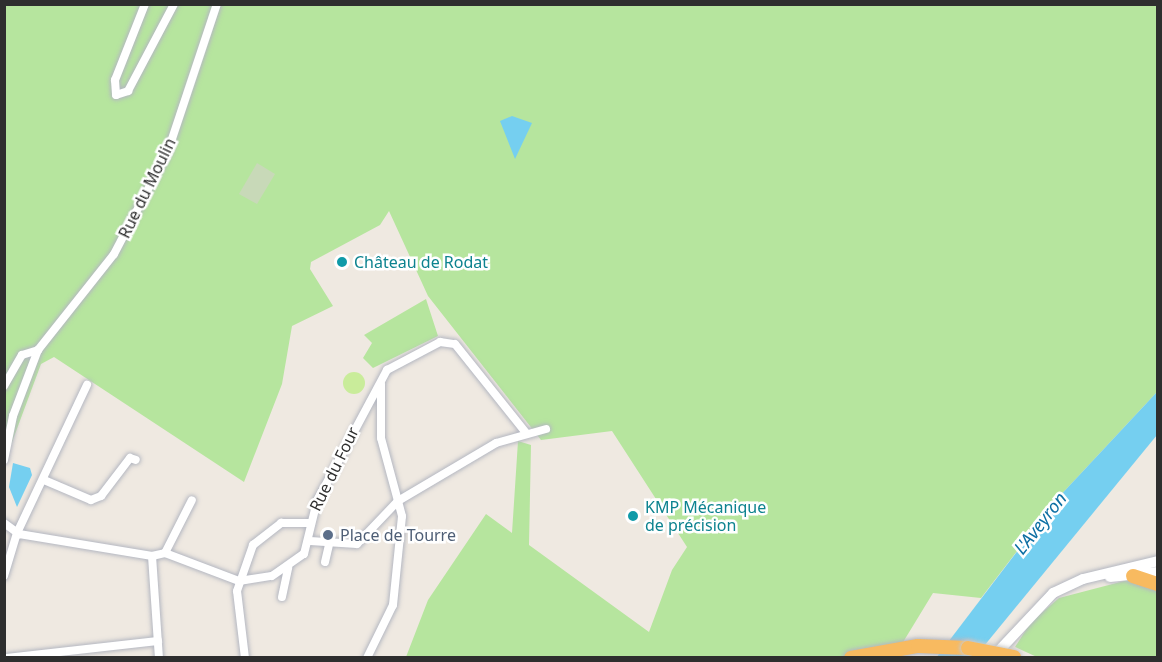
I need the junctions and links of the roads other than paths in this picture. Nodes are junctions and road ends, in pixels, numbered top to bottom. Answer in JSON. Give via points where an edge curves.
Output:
{"nodes":[{"id":1,"x":145,"y":4,"type":"edge"},
{"id":2,"x":174,"y":4,"type":"edge"},
{"id":3,"x":217,"y":4,"type":"edge"},
{"id":4,"x":38,"y":350,"type":"junction"},
{"id":5,"x":381,"y":383,"type":"junction"},
{"id":6,"x":87,"y":385,"type":"dead end"},
{"id":7,"x":4,"y":386,"type":"edge"},
{"id":8,"x":546,"y":429,"type":"dead end"},
{"id":9,"x":526,"y":434,"type":"junction"},
{"id":10,"x":4,"y":460,"type":"edge"},
{"id":11,"x":136,"y":460,"type":"dead end"},
{"id":12,"x":44,"y":480,"type":"junction"},
{"id":13,"x":192,"y":500,"type":"dead end"},
{"id":14,"x":399,"y":501,"type":"junction"},
{"id":15,"x":4,"y":523,"type":"edge"},
{"id":16,"x":309,"y":523,"type":"junction"},
{"id":17,"x":17,"y":533,"type":"junction"},
{"id":18,"x":310,"y":541,"type":"junction"},
{"id":19,"x":330,"y":541,"type":"junction"},
{"id":20,"x":165,"y":553,"type":"junction"},
{"id":21,"x":152,"y":556,"type":"junction"},
{"id":22,"x":1158,"y":561,"type":"edge"},
{"id":23,"x":325,"y":562,"type":"dead end"},
{"id":24,"x":288,"y":568,"type":"junction"},
{"id":25,"x":1158,"y":572,"type":"edge"},
{"id":26,"x":4,"y":576,"type":"edge"},
{"id":27,"x":1133,"y":576,"type":"junction"},
{"id":28,"x":1083,"y":579,"type":"junction"},
{"id":29,"x":239,"y":581,"type":"junction"},
{"id":30,"x":1158,"y":584,"type":"edge"},
{"id":31,"x":282,"y":597,"type":"dead end"},
{"id":32,"x":158,"y":641,"type":"junction"},
{"id":33,"x":78,"y":650,"type":"junction"},
{"id":34,"x":6,"y":657,"type":"edge"},
{"id":35,"x":71,"y":657,"type":"edge"},
{"id":36,"x":159,"y":657,"type":"edge"},
{"id":37,"x":245,"y":657,"type":"edge"},
{"id":38,"x":367,"y":657,"type":"edge"},
{"id":39,"x":859,"y":657,"type":"edge"},
{"id":40,"x":993,"y":657,"type":"edge"},
{"id":41,"x":1016,"y":657,"type":"edge"}],
"edges":[{"from":1,"to":2,"type":"street","via":[[115,80],[116,95],[128,91]]},
{"from":3,"to":4,"type":"street","name":"Rue du Moulin","via":[[168,151],[119,245]]},
{"from":4,"to":7,"type":"street","via":[[22,355]]},
{"from":4,"to":10,"type":"street","via":[[13,416]]},
{"from":5,"to":9,"type":"street","name":"Rue du Four","via":[[387,370],[447,341]]},
{"from":5,"to":14,"type":"street","via":[[381,438]]},
{"from":5,"to":16,"type":"street","name":"Rue du Four","via":[[360,416]]},
{"from":6,"to":12,"type":"street"},
{"from":8,"to":9,"type":"street"},
{"from":9,"to":14,"type":"street","via":[[479,451]]},
{"from":11,"to":12,"type":"street","via":[[130,458],[101,496],[91,500]]},
{"from":12,"to":17,"type":"street"},
{"from":13,"to":20,"type":"street"},
{"from":14,"to":19,"type":"street","via":[[357,544]]},
{"from":14,"to":38,"type":"street","via":[[402,516],[393,605]]},
{"from":15,"to":17,"type":"street"},
{"from":16,"to":18,"type":"street"},
{"from":16,"to":29,"type":"street","via":[[281,523],[263,532]]},
{"from":17,"to":21,"type":"street"},
{"from":17,"to":26,"type":"street"},
{"from":18,"to":19,"type":"street"},
{"from":18,"to":24,"type":"street","via":[[304,554]]},
{"from":19,"to":23,"type":"street"},
{"from":20,"to":21,"type":"street"},
{"from":20,"to":29,"type":"street"},
{"from":21,"to":32,"type":"street"},
{"from":22,"to":28,"type":"street"},
{"from":24,"to":29,"type":"street"},
{"from":24,"to":31,"type":"street"},
{"from":25,"to":27,"type":"street"},
{"from":27,"to":28,"type":"street"},
{"from":27,"to":30,"type":"highway"},
{"from":28,"to":40,"type":"street","via":[[1034,608]]},
{"from":29,"to":37,"type":"street","via":[[236,612]]},
{"from":32,"to":33,"type":"street"},
{"from":32,"to":36,"type":"street"},
{"from":33,"to":34,"type":"street"},
{"from":33,"to":35,"type":"street"},
{"from":39,"to":41,"type":"highway","bridge":true,"via":[[891,649],[944,646]]}]}
